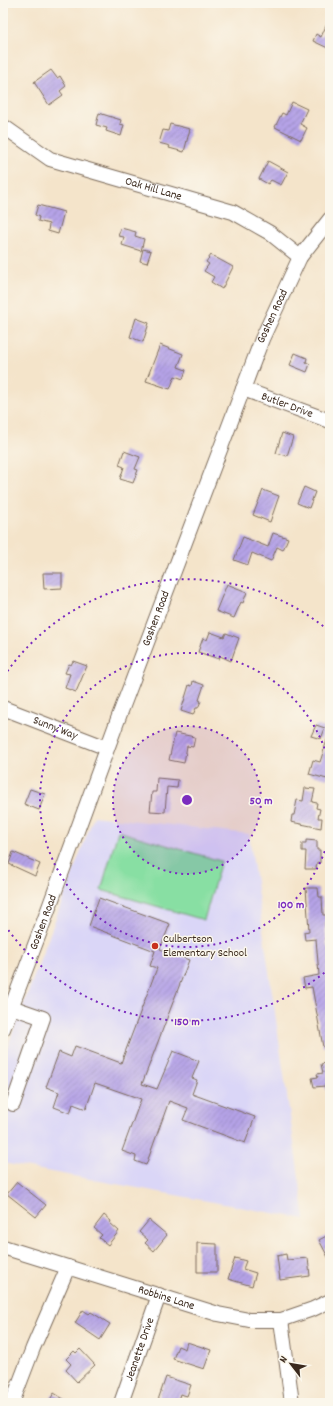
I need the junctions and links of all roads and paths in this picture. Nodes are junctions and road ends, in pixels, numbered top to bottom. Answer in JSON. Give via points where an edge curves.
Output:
{"nodes":[{"id":1,"x":3,"y":126,"type":"edge"},
{"id":2,"x":330,"y":219,"type":"edge"},
{"id":3,"x":300,"y":257,"type":"junction"},
{"id":4,"x":243,"y":389,"type":"junction"},
{"id":5,"x":330,"y":421,"type":"edge"},
{"id":6,"x":3,"y":708,"type":"edge"},
{"id":7,"x":107,"y":748,"type":"junction"},
{"id":8,"x":7,"y":1005,"type":"edge"},
{"id":9,"x":3,"y":1030,"type":"edge"},
{"id":10,"x":13,"y":1104,"type":"dead end"},
{"id":11,"x":3,"y":1247,"type":"edge"},
{"id":12,"x":68,"y":1267,"type":"junction"},
{"id":13,"x":159,"y":1295,"type":"junction"},
{"id":14,"x":330,"y":1301,"type":"edge"},
{"id":15,"x":281,"y":1320,"type":"junction"},
{"id":16,"x":12,"y":1403,"type":"edge"},
{"id":17,"x":121,"y":1403,"type":"edge"},
{"id":18,"x":292,"y":1403,"type":"edge"}],
"edges":[{"from":1,"to":3,"type":"street","name":"Oak Hill Lane","via":[[50,159],[233,212],[270,233]]},
{"from":2,"to":3,"type":"street","name":"Goshen Road"},
{"from":3,"to":4,"type":"street","name":"Goshen Road","via":[[262,339]]},
{"from":4,"to":5,"type":"street","name":"Butler Drive"},
{"from":4,"to":7,"type":"street","name":"Goshen Road"},
{"from":6,"to":7,"type":"street","name":"Sunny Way"},
{"from":7,"to":8,"type":"street","name":"Goshen Road"},
{"from":8,"to":9,"type":"street","name":"Goshen Road"},
{"from":8,"to":10,"type":"street","via":[[43,1018]]},
{"from":11,"to":12,"type":"street","name":"Robbins Lane"},
{"from":12,"to":13,"type":"street","name":"Robbins Lane"},
{"from":12,"to":16,"type":"street"},
{"from":13,"to":15,"type":"street","name":"Robbins Lane","via":[[218,1314],[249,1320]]},
{"from":13,"to":17,"type":"street","name":"Jeanette Drive"},
{"from":14,"to":15,"type":"street","name":"Robbins Lane"},
{"from":15,"to":18,"type":"street"}]}
